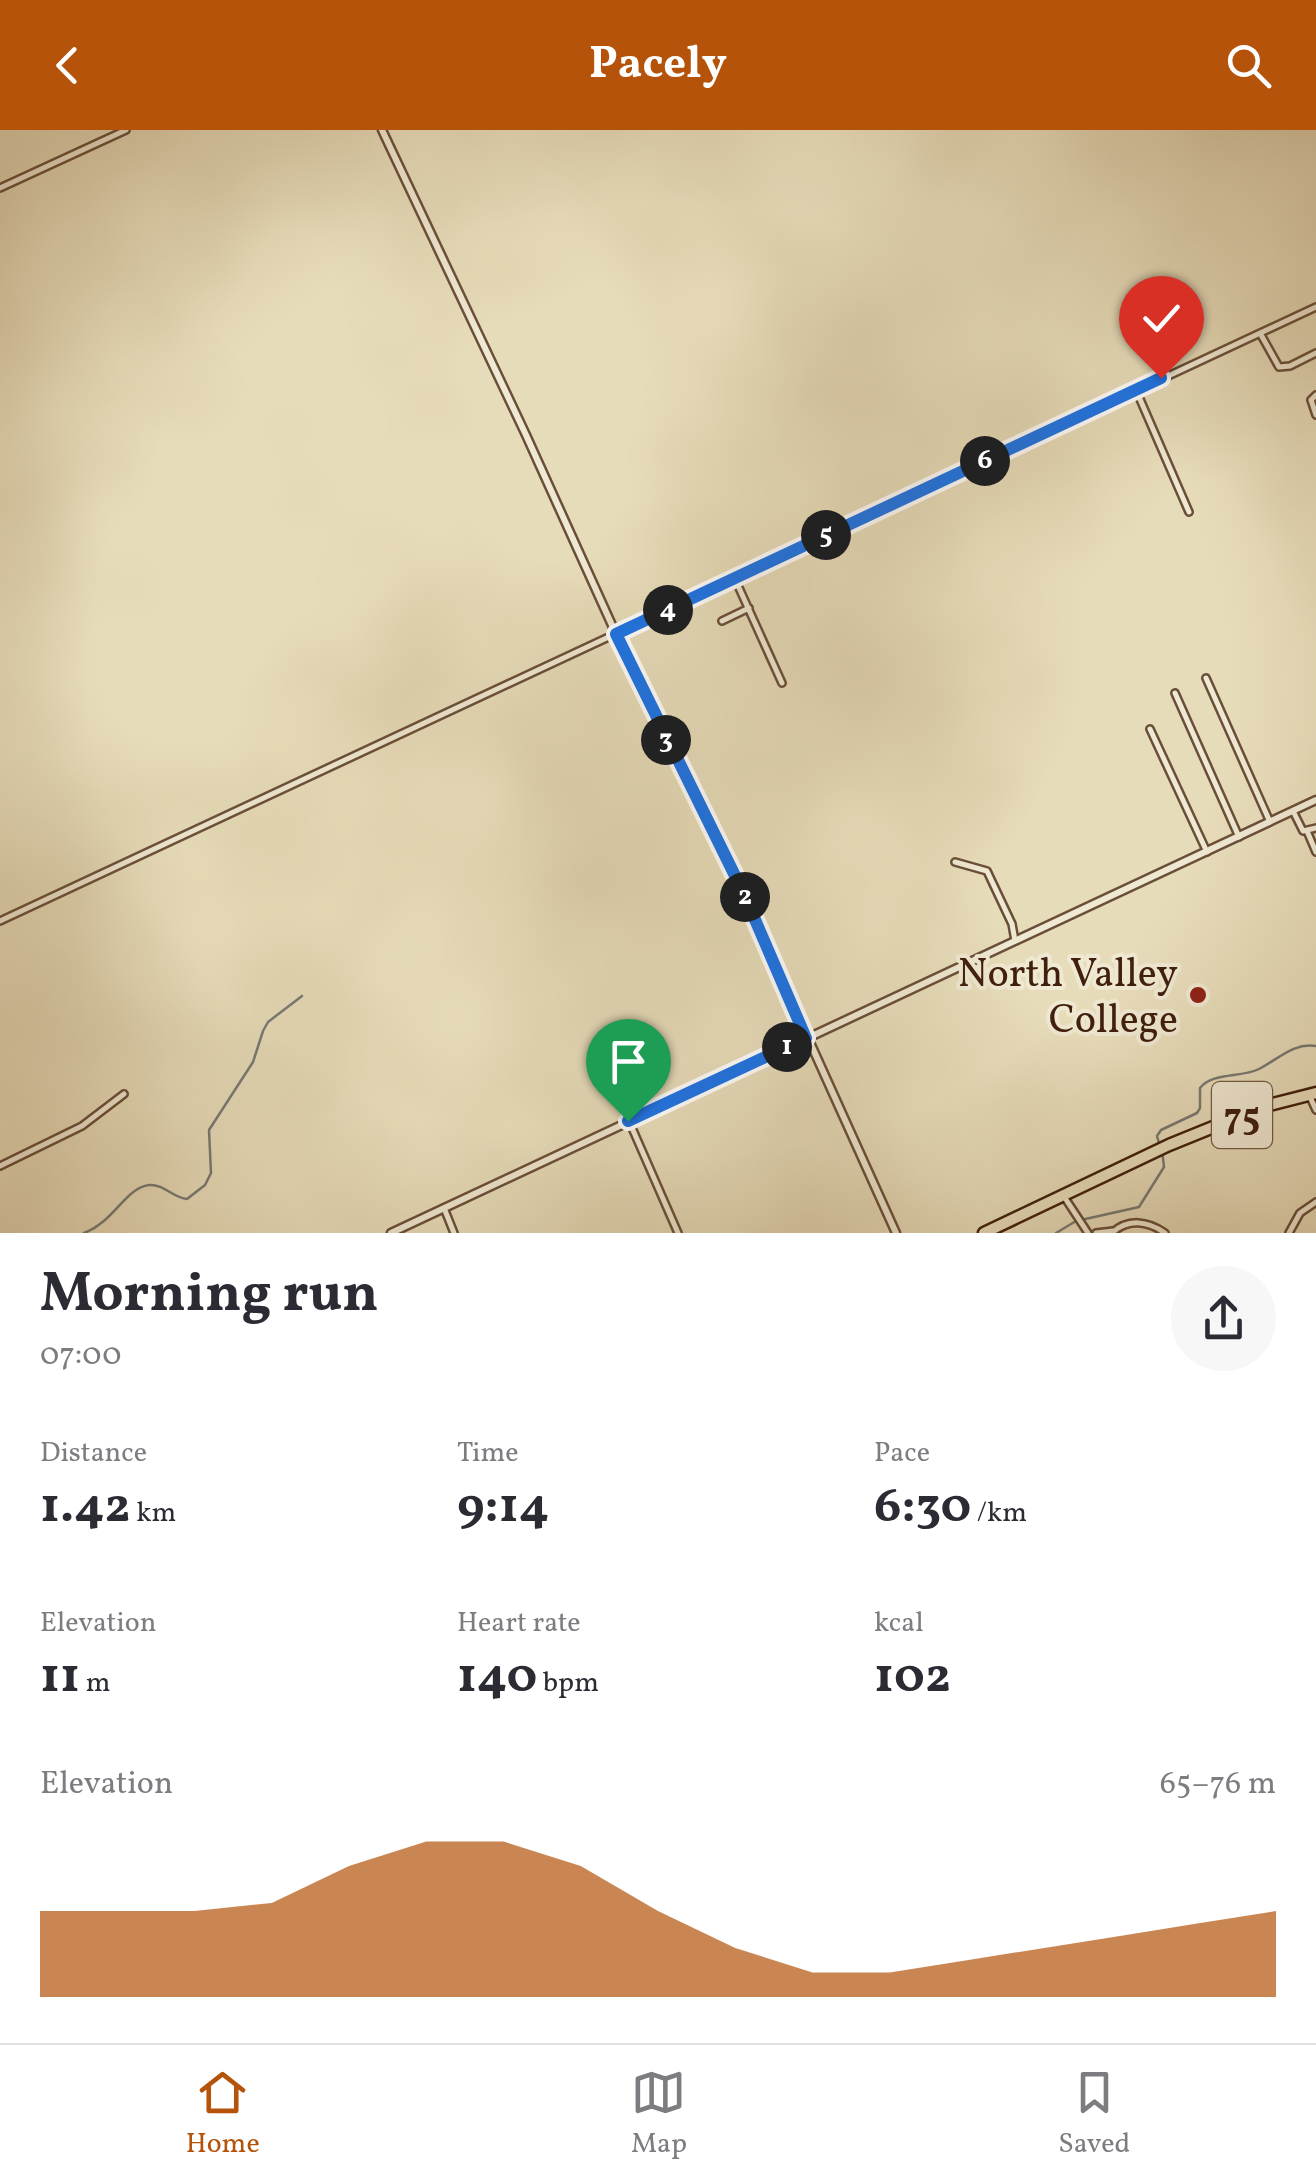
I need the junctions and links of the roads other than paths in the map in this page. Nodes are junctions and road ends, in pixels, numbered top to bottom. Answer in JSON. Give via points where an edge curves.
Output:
{"nodes":[{"id":1,"x":126,"y":130,"type":"edge"},
{"id":2,"x":382,"y":130,"type":"edge"},
{"id":3,"x":0,"y":188,"type":"edge"},
{"id":4,"x":1316,"y":306,"type":"edge"},
{"id":5,"x":1260,"y":333,"type":"junction"},
{"id":6,"x":1316,"y":354,"type":"edge"},
{"id":7,"x":1136,"y":390,"type":"junction"},
{"id":8,"x":1316,"y":395,"type":"edge"},
{"id":9,"x":1316,"y":416,"type":"edge"},
{"id":10,"x":1190,"y":512,"type":"dead end"},
{"id":11,"x":734,"y":578,"type":"junction"},
{"id":12,"x":749,"y":608,"type":"junction"},
{"id":13,"x":722,"y":621,"type":"dead end"},
{"id":14,"x":616,"y":634,"type":"junction"},
{"id":15,"x":1206,"y":678,"type":"dead end"},
{"id":16,"x":782,"y":682,"type":"dead end"},
{"id":17,"x":1175,"y":693,"type":"dead end"},
{"id":18,"x":1150,"y":729,"type":"dead end"},
{"id":19,"x":1316,"y":800,"type":"edge"},
{"id":20,"x":1293,"y":810,"type":"junction"},
{"id":21,"x":1270,"y":822,"type":"junction"},
{"id":22,"x":1316,"y":828,"type":"edge"},
{"id":23,"x":1306,"y":831,"type":"junction"},
{"id":24,"x":1239,"y":837,"type":"junction"},
{"id":25,"x":1207,"y":852,"type":"junction"},
{"id":26,"x":1316,"y":852,"type":"edge"},
{"id":27,"x":954,"y":862,"type":"dead end"},
{"id":28,"x":0,"y":921,"type":"edge"},
{"id":29,"x":1015,"y":940,"type":"junction"},
{"id":30,"x":806,"y":1038,"type":"junction"},
{"id":31,"x":1312,"y":1093,"type":"edge"},
{"id":32,"x":124,"y":1094,"type":"dead end"},
{"id":33,"x":1316,"y":1110,"type":"edge"},
{"id":34,"x":628,"y":1121,"type":"junction"},
{"id":35,"x":0,"y":1166,"type":"edge"},
{"id":36,"x":1062,"y":1196,"type":"junction"},
{"id":37,"x":1316,"y":1202,"type":"edge"},
{"id":38,"x":444,"y":1208,"type":"junction"},
{"id":39,"x":1133,"y":1222,"type":"junction"},
{"id":40,"x":1112,"y":1232,"type":"edge"},
{"id":41,"x":391,"y":1233,"type":"edge"},
{"id":42,"x":454,"y":1233,"type":"edge"},
{"id":43,"x":678,"y":1233,"type":"edge"},
{"id":44,"x":896,"y":1233,"type":"edge"},
{"id":45,"x":984,"y":1233,"type":"edge"},
{"id":46,"x":1088,"y":1233,"type":"edge"},
{"id":47,"x":1096,"y":1233,"type":"edge"},
{"id":48,"x":1138,"y":1233,"type":"edge"},
{"id":49,"x":1164,"y":1233,"type":"edge"},
{"id":50,"x":1289,"y":1233,"type":"edge"}],
"edges":[{"from":1,"to":3,"type":"street"},
{"from":2,"to":14,"type":"street"},
{"from":4,"to":5,"type":"street"},
{"from":5,"to":6,"type":"street","via":[[1279,366]]},
{"from":5,"to":7,"type":"street"},
{"from":7,"to":10,"type":"street"},
{"from":7,"to":11,"type":"street"},
{"from":8,"to":9,"type":"street"},
{"from":11,"to":12,"type":"street"},
{"from":11,"to":14,"type":"street"},
{"from":12,"to":13,"type":"street"},
{"from":12,"to":16,"type":"street"},
{"from":14,"to":28,"type":"street"},
{"from":14,"to":30,"type":"street","via":[[744,894]]},
{"from":15,"to":21,"type":"street"},
{"from":17,"to":24,"type":"street"},
{"from":18,"to":25,"type":"street"},
{"from":19,"to":20,"type":"street"},
{"from":20,"to":21,"type":"street"},
{"from":20,"to":23,"type":"street"},
{"from":21,"to":24,"type":"street"},
{"from":22,"to":23,"type":"street"},
{"from":23,"to":26,"type":"street"},
{"from":24,"to":25,"type":"street"},
{"from":25,"to":29,"type":"street"},
{"from":27,"to":29,"type":"street","via":[[987,871]]},
{"from":29,"to":30,"type":"street"},
{"from":30,"to":34,"type":"street"},
{"from":30,"to":44,"type":"street"},
{"from":31,"to":33,"type":"street"},
{"from":31,"to":36,"type":"highway","number":"75","via":[[1153,1152]]},
{"from":32,"to":35,"type":"street","via":[[82,1126]]},
{"from":34,"to":38,"type":"street"},
{"from":34,"to":43,"type":"street"},
{"from":36,"to":45,"type":"highway","number":"75"},
{"from":36,"to":46,"type":"street"},
{"from":37,"to":50,"type":"street"},
{"from":38,"to":41,"type":"street"},
{"from":38,"to":42,"type":"street"},
{"from":39,"to":40,"type":"street"},
{"from":39,"to":48,"type":"street"},
{"from":39,"to":49,"type":"street"},
{"from":40,"to":47,"type":"street"}]}
